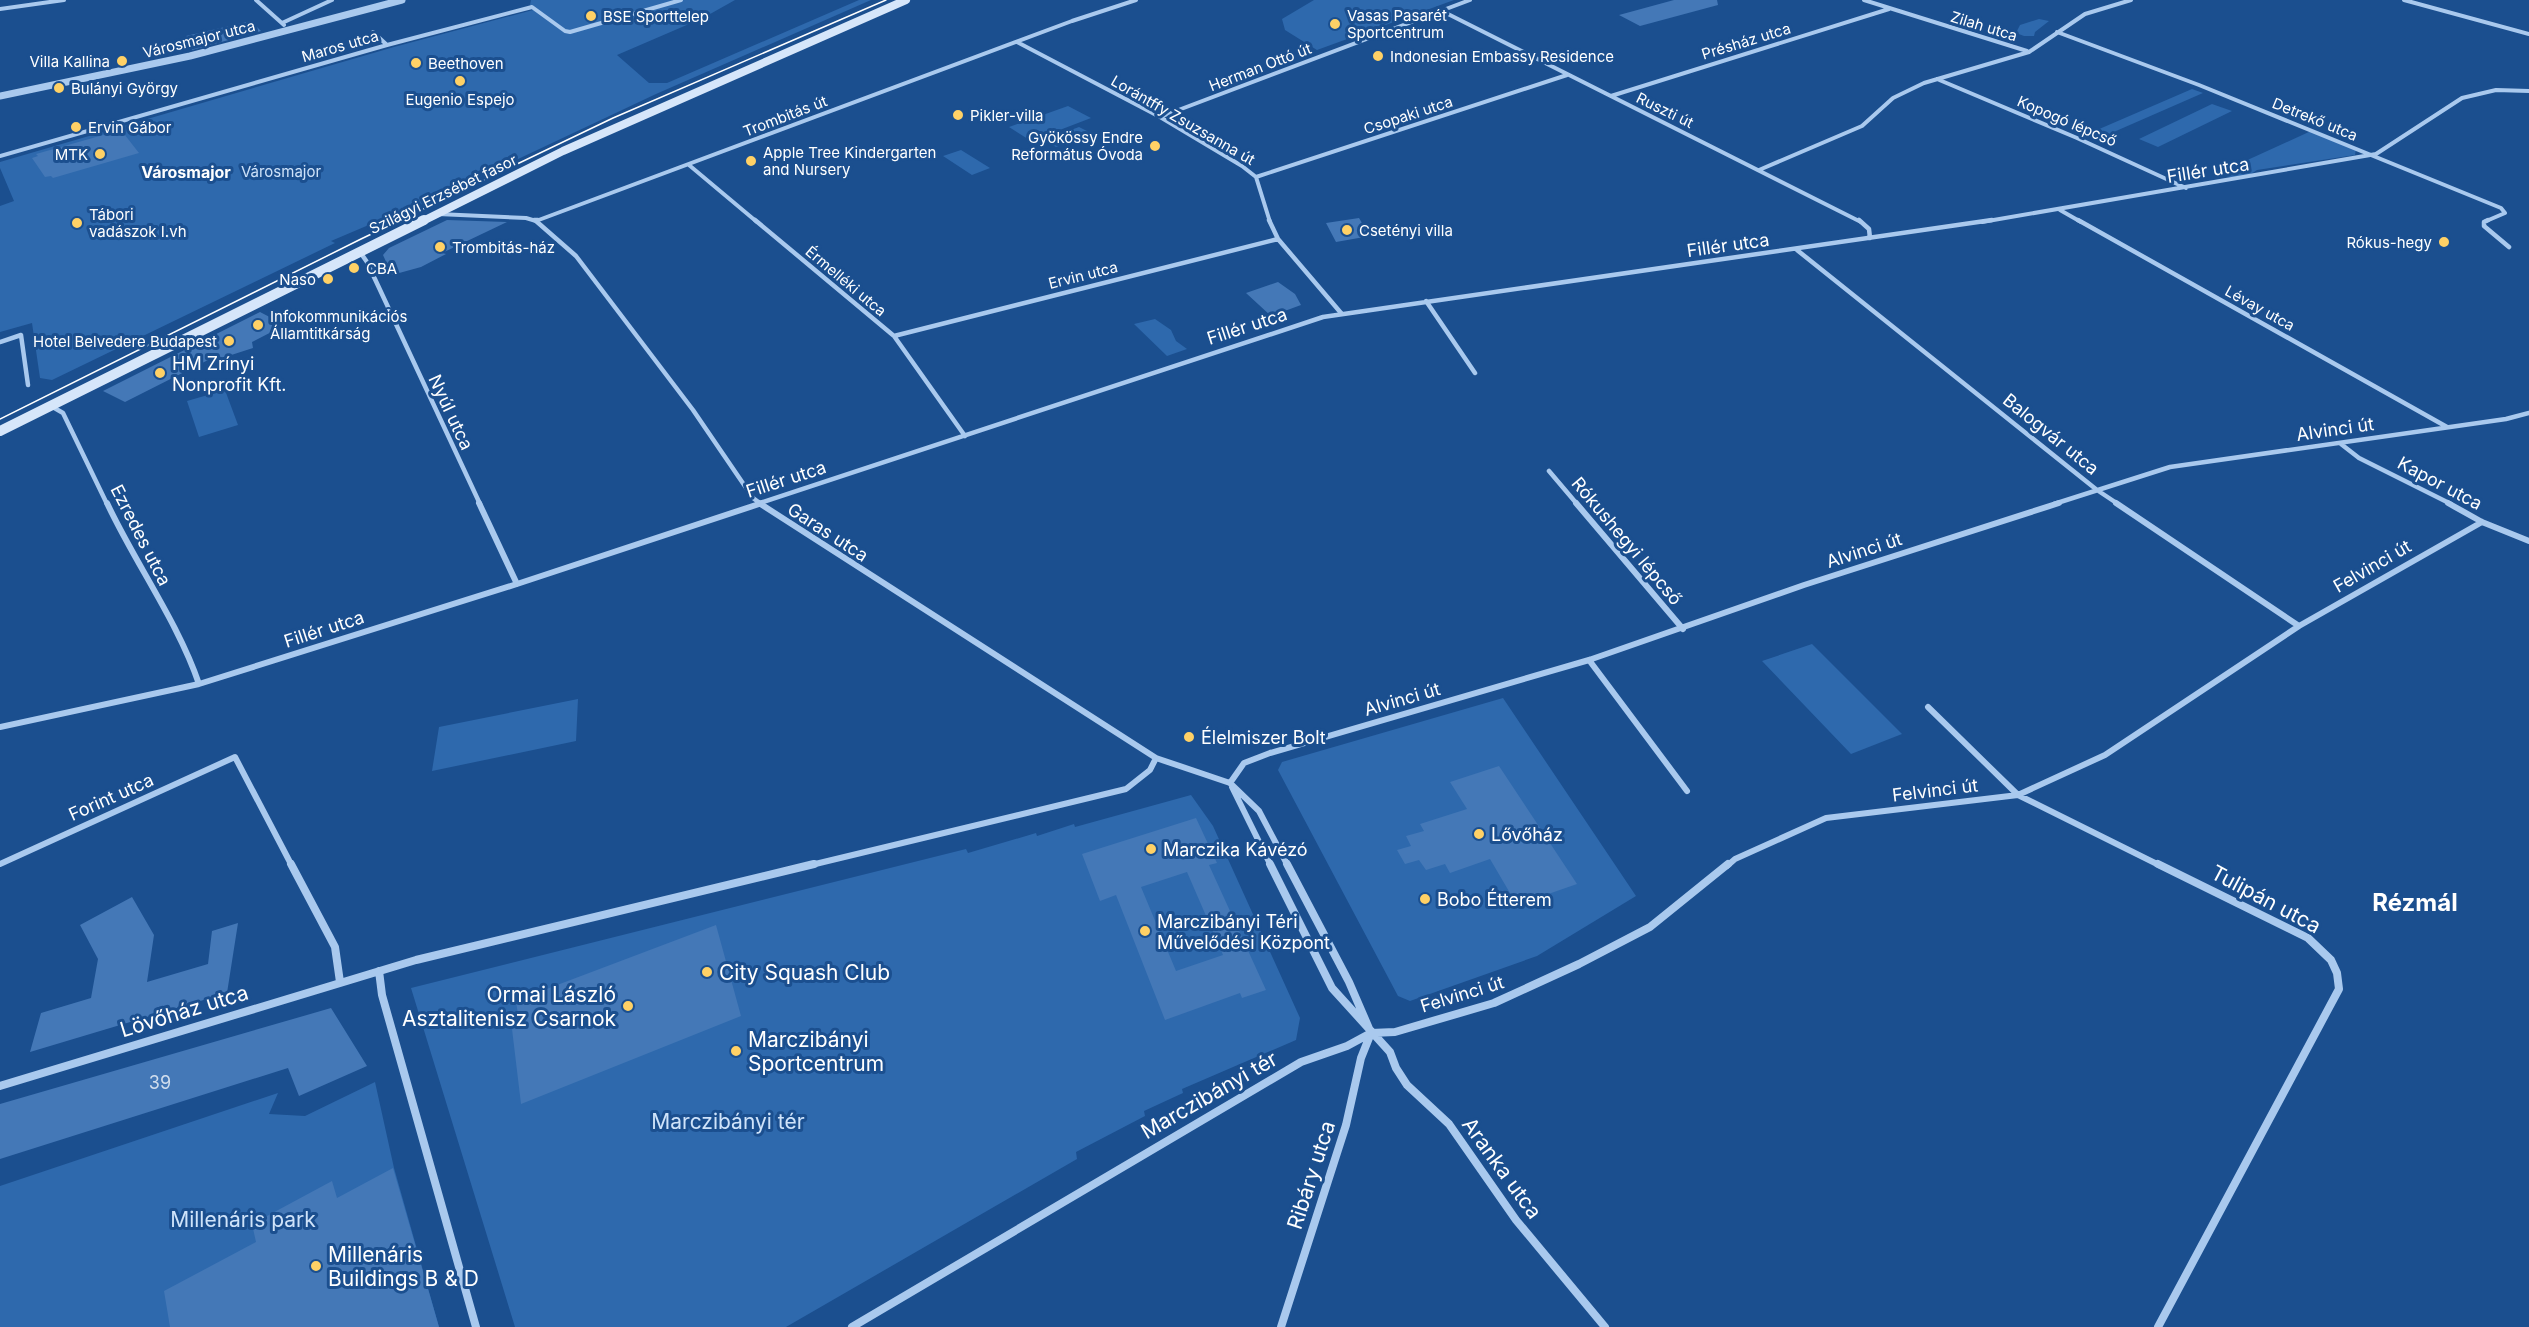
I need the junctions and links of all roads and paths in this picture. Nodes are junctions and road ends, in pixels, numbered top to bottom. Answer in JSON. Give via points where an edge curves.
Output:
{"nodes":[{"id":1,"x":64,"y":0,"type":"edge"},
{"id":2,"x":256,"y":0,"type":"edge"},
{"id":3,"x":332,"y":0,"type":"edge"},
{"id":4,"x":402,"y":0,"type":"edge"},
{"id":5,"x":681,"y":0,"type":"edge"},
{"id":6,"x":906,"y":0,"type":"edge"},
{"id":7,"x":1136,"y":0,"type":"edge"},
{"id":8,"x":1470,"y":0,"type":"edge"},
{"id":9,"x":1864,"y":0,"type":"edge"},
{"id":10,"x":2131,"y":0,"type":"edge"},
{"id":11,"x":2404,"y":0,"type":"edge"},
{"id":12,"x":0,"y":9,"type":"edge"},
{"id":13,"x":1889,"y":9,"type":"junction"},
{"id":14,"x":1442,"y":11,"type":"junction"},
{"id":15,"x":282,"y":23,"type":"junction"},
{"id":16,"x":289,"y":30,"type":"junction"},
{"id":17,"x":373,"y":32,"type":"dead end"},
{"id":18,"x":2057,"y":32,"type":"junction"},
{"id":19,"x":2529,"y":34,"type":"edge"},
{"id":20,"x":1017,"y":42,"type":"junction"},
{"id":21,"x":387,"y":45,"type":"junction"},
{"id":22,"x":2029,"y":52,"type":"junction"},
{"id":23,"x":1567,"y":75,"type":"junction"},
{"id":24,"x":1936,"y":79,"type":"junction"},
{"id":25,"x":2529,"y":91,"type":"edge"},
{"id":26,"x":0,"y":96,"type":"edge"},
{"id":27,"x":1610,"y":96,"type":"junction"},
{"id":28,"x":1160,"y":117,"type":"junction"},
{"id":29,"x":0,"y":156,"type":"edge"},
{"id":30,"x":2373,"y":156,"type":"junction"},
{"id":31,"x":689,"y":165,"type":"junction"},
{"id":32,"x":1759,"y":170,"type":"junction"},
{"id":33,"x":1256,"y":177,"type":"junction"},
{"id":34,"x":2187,"y":188,"type":"junction"},
{"id":35,"x":2060,"y":210,"type":"junction"},
{"id":36,"x":437,"y":214,"type":"junction"},
{"id":37,"x":536,"y":221,"type":"junction"},
{"id":38,"x":1870,"y":238,"type":"junction"},
{"id":39,"x":1278,"y":239,"type":"junction"},
{"id":40,"x":2509,"y":247,"type":"dead end"},
{"id":41,"x":1797,"y":250,"type":"junction"},
{"id":42,"x":360,"y":252,"type":"junction"},
{"id":43,"x":1426,"y":301,"type":"junction"},
{"id":44,"x":1341,"y":313,"type":"junction"},
{"id":45,"x":894,"y":336,"type":"junction"},
{"id":46,"x":0,"y":342,"type":"edge"},
{"id":47,"x":1475,"y":373,"type":"dead end"},
{"id":48,"x":28,"y":385,"type":"dead end"},
{"id":49,"x":50,"y":405,"type":"junction"},
{"id":50,"x":2529,"y":413,"type":"edge"},
{"id":51,"x":2448,"y":428,"type":"junction"},
{"id":52,"x":0,"y":431,"type":"edge"},
{"id":53,"x":965,"y":436,"type":"junction"},
{"id":54,"x":2341,"y":444,"type":"junction"},
{"id":55,"x":1549,"y":471,"type":"dead end"},
{"id":56,"x":2097,"y":490,"type":"junction"},
{"id":57,"x":760,"y":504,"type":"junction"},
{"id":58,"x":2482,"y":522,"type":"junction"},
{"id":59,"x":2529,"y":541,"type":"edge"},
{"id":60,"x":517,"y":584,"type":"junction"},
{"id":61,"x":2299,"y":626,"type":"junction"},
{"id":62,"x":1683,"y":629,"type":"junction"},
{"id":63,"x":1590,"y":660,"type":"junction"},
{"id":64,"x":199,"y":684,"type":"junction"},
{"id":65,"x":1928,"y":707,"type":"dead end"},
{"id":66,"x":0,"y":727,"type":"edge"},
{"id":67,"x":1156,"y":758,"type":"junction"},
{"id":68,"x":1230,"y":783,"type":"junction"},
{"id":69,"x":1687,"y":791,"type":"dead end"},
{"id":70,"x":2018,"y":795,"type":"junction"},
{"id":71,"x":0,"y":864,"type":"edge"},
{"id":72,"x":379,"y":971,"type":"junction"},
{"id":73,"x":340,"y":982,"type":"junction"},
{"id":74,"x":1371,"y":1033,"type":"junction"},
{"id":75,"x":0,"y":1086,"type":"edge"},
{"id":76,"x":476,"y":1327,"type":"edge"},
{"id":77,"x":852,"y":1327,"type":"edge"},
{"id":78,"x":1281,"y":1327,"type":"edge"},
{"id":79,"x":1605,"y":1327,"type":"edge"},
{"id":80,"x":2158,"y":1327,"type":"edge"}],
"edges":[{"from":1,"to":12,"type":"street"},
{"from":2,"to":15,"type":"street"},
{"from":3,"to":15,"type":"street"},
{"from":4,"to":16,"type":"street","name":"Városmajor utca"},
{"from":5,"to":21,"type":"street","name":"Maros utca","via":[[570,32],[532,7]]},
{"from":6,"to":36,"type":"main road","name":"Szilágyi Erzsébet fasor","via":[[592,138]]},
{"from":7,"to":20,"type":"street","name":"Trombitás út"},
{"from":8,"to":14,"type":"street","name":"Herman Ottó út"},
{"from":9,"to":13,"type":"street","name":"Zilah utca"},
{"from":10,"to":18,"type":"street","via":[[2085,14]]},
{"from":11,"to":19,"type":"street"},
{"from":13,"to":22,"type":"street","name":"Zilah utca"},
{"from":13,"to":27,"type":"street","name":"Présház utca"},
{"from":14,"to":23,"type":"street","name":"Ruszti út"},
{"from":14,"to":28,"type":"street","name":"Herman Ottó út"},
{"from":15,"to":16,"type":"street"},
{"from":16,"to":26,"type":"street","name":"Városmajor utca","via":[[190,56]]},
{"from":17,"to":21,"type":"street"},
{"from":18,"to":22,"type":"street"},
{"from":18,"to":30,"type":"street","name":"Detrekő utca"},
{"from":20,"to":28,"type":"street","name":"Lorántffy Zsuzsanna út"},
{"from":20,"to":31,"type":"street","name":"Trombitás út"},
{"from":21,"to":29,"type":"street","name":"Maros utca"},
{"from":22,"to":24,"type":"street"},
{"from":23,"to":27,"type":"street","name":"Ruszti út"},
{"from":23,"to":33,"type":"street","name":"Csopaki utca"},
{"from":24,"to":32,"type":"street","via":[[1893,98],[1862,126]]},
{"from":24,"to":34,"type":"street","name":"Kopogó lépcső"},
{"from":25,"to":30,"type":"street","name":"Fillér utca","via":[[2488,91],[2462,98]]},
{"from":27,"to":32,"type":"street","name":"Ruszti út"},
{"from":28,"to":33,"type":"street","name":"Lorántffy Zsuzsanna út"},
{"from":30,"to":34,"type":"street","name":"Fillér utca"},
{"from":30,"to":40,"type":"street","name":"Detrekő utca","via":[[2501,208],[2505,213],[2484,222],[2484,226]]},
{"from":31,"to":37,"type":"street","name":"Trombitás út"},
{"from":31,"to":45,"type":"street","name":"Érmelléki utca"},
{"from":32,"to":38,"type":"street","name":"Ruszti út","via":[[1860,220],[1869,229]]},
{"from":33,"to":39,"type":"street","name":"Lorántffy Zsuzsanna út"},
{"from":34,"to":35,"type":"street","name":"Fillér utca"},
{"from":35,"to":38,"type":"street","name":"Fillér utca"},
{"from":35,"to":51,"type":"street","name":"Lévay utca"},
{"from":36,"to":37,"type":"street","name":"Trombitás út"},
{"from":36,"to":42,"type":"main road","name":"Szilágyi Erzsébet fasor"},
{"from":37,"to":57,"type":"street","name":"Garas utca","via":[[576,256]]},
{"from":38,"to":41,"type":"street","name":"Fillér utca"},
{"from":39,"to":44,"type":"street","name":"Lorántffy Zsuzsanna út"},
{"from":39,"to":45,"type":"street","name":"Ervin utca"},
{"from":41,"to":43,"type":"street","name":"Fillér utca"},
{"from":41,"to":56,"type":"street","name":"Balogvár utca"},
{"from":42,"to":49,"type":"main road","name":"Szilágyi Erzsébet fasor"},
{"from":42,"to":60,"type":"street","name":"Nyúl utca"},
{"from":43,"to":44,"type":"street","name":"Fillér utca"},
{"from":43,"to":47,"type":"street"},
{"from":44,"to":53,"type":"street","name":"Fillér utca"},
{"from":45,"to":53,"type":"street","name":"Érmelléki utca"},
{"from":46,"to":48,"type":"street","via":[[21,335]]},
{"from":49,"to":52,"type":"main road","name":"Szilágyi Erzsébet fasor"},
{"from":49,"to":64,"type":"street","name":"Ezredes utca","via":[[63,413],[126,543],[190,657]]},
{"from":50,"to":51,"type":"street","name":"Alvinci út"},
{"from":51,"to":54,"type":"street","name":"Alvinci út"},
{"from":53,"to":57,"type":"street","name":"Fillér utca"},
{"from":54,"to":56,"type":"street","name":"Alvinci út","via":[[2170,467]]},
{"from":54,"to":58,"type":"street","name":"Kapor utca","via":[[2359,458]]},
{"from":55,"to":62,"type":"street","name":"Rókushegyi lépcső"},
{"from":56,"to":61,"type":"street","name":"Balogvár utca"},
{"from":56,"to":62,"type":"street","name":"Alvinci út","via":[[1804,585]]},
{"from":57,"to":60,"type":"street","name":"Fillér utca"},
{"from":57,"to":67,"type":"street","name":"Garas utca"},
{"from":58,"to":59,"type":"street","name":"Kapor utca"},
{"from":58,"to":61,"type":"street","name":"Felvinci út"},
{"from":60,"to":64,"type":"street","name":"Fillér utca"},
{"from":61,"to":70,"type":"street","name":"Felvinci út","via":[[2105,755]]},
{"from":62,"to":63,"type":"street","name":"Alvinci út"},
{"from":63,"to":68,"type":"street","name":"Alvinci út","via":[[1270,753],[1244,763]]},
{"from":63,"to":69,"type":"street"},
{"from":64,"to":66,"type":"street","name":"Fillér utca"},
{"from":65,"to":70,"type":"street","name":"Tulipán utca"},
{"from":67,"to":68,"type":"street"},
{"from":67,"to":72,"type":"street","via":[[1150,770],[1126,789]]},
{"from":68,"to":74,"type":"street","via":[[1332,988]]},
{"from":68,"to":74,"type":"street","via":[[1259,811],[1349,981]]},
{"from":70,"to":74,"type":"street","name":"Felvinci út","via":[[1826,818],[1735,860],[1650,927],[1579,964],[1494,1003],[1395,1032]]},
{"from":70,"to":80,"type":"street","name":"Tulipán utca","via":[[2308,938],[2326,952],[2339,972],[2339,989]]},
{"from":71,"to":73,"type":"street","name":"Forint utca","via":[[235,757],[335,947]]},
{"from":72,"to":73,"type":"street","name":"Lövőház utca"},
{"from":72,"to":76,"type":"street","via":[[382,995]]},
{"from":73,"to":75,"type":"street","name":"Lövőház utca"},
{"from":74,"to":77,"type":"street","name":"Marczibányi tér","via":[[1301,1062]]},
{"from":74,"to":78,"type":"street","name":"Ribáry utca","via":[[1361,1058],[1346,1125]]},
{"from":74,"to":79,"type":"street","name":"Aranka utca","via":[[1390,1052],[1407,1085],[1449,1124],[1516,1220]]}]}
